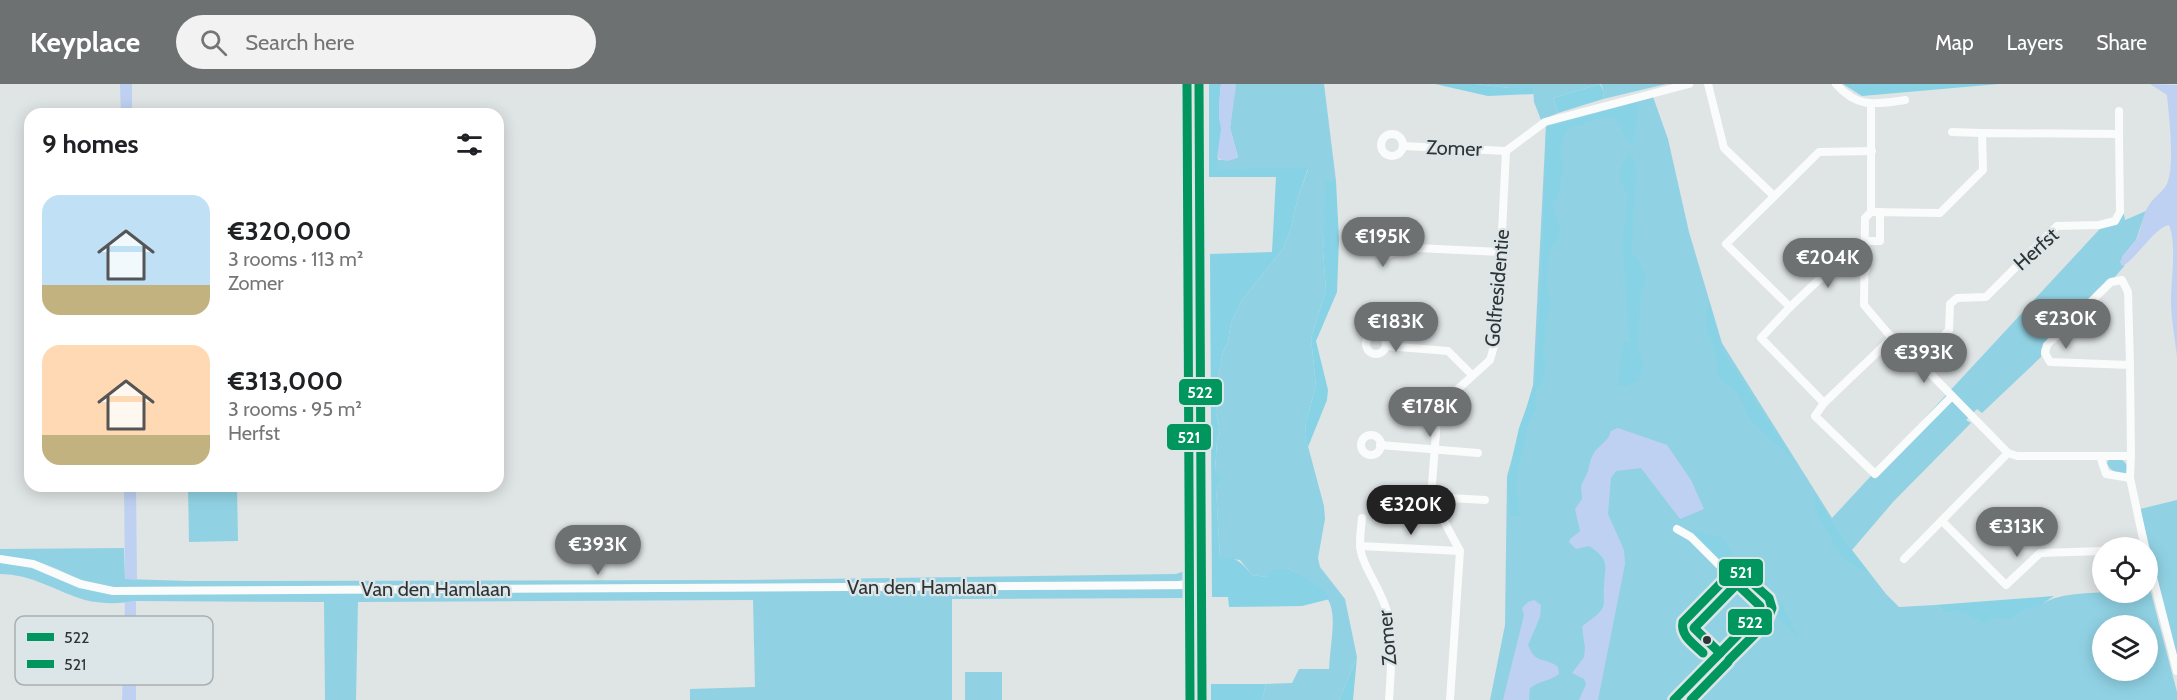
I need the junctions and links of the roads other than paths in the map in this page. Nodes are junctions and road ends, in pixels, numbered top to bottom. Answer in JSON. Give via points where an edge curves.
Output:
{"nodes":[{"id":1,"x":1199,"y":84,"type":"edge"},
{"id":2,"x":1689,"y":84,"type":"edge"},
{"id":3,"x":1708,"y":84,"type":"edge"},
{"id":4,"x":1836,"y":84,"type":"edge"},
{"id":5,"x":1905,"y":100,"type":"dead end"},
{"id":6,"x":1871,"y":105,"type":"junction"},
{"id":7,"x":2119,"y":111,"type":"dead end"},
{"id":8,"x":1952,"y":132,"type":"dead end"},
{"id":9,"x":1982,"y":133,"type":"junction"},
{"id":10,"x":2119,"y":134,"type":"junction"},
{"id":11,"x":1403,"y":146,"type":"dead end"},
{"id":12,"x":1506,"y":151,"type":"junction"},
{"id":13,"x":1872,"y":151,"type":"junction"},
{"id":14,"x":1774,"y":196,"type":"junction"},
{"id":15,"x":1871,"y":212,"type":"junction"},
{"id":16,"x":1880,"y":212,"type":"junction"},
{"id":17,"x":1865,"y":241,"type":"junction"},
{"id":18,"x":1396,"y":247,"type":"dead end"},
{"id":19,"x":1501,"y":252,"type":"junction"},
{"id":20,"x":1866,"y":270,"type":"junction"},
{"id":21,"x":1790,"y":307,"type":"junction"},
{"id":22,"x":1892,"y":338,"type":"junction"},
{"id":23,"x":1386,"y":346,"type":"dead end"},
{"id":24,"x":1920,"y":363,"type":"junction"},
{"id":25,"x":2130,"y":365,"type":"junction"},
{"id":26,"x":1472,"y":375,"type":"junction"},
{"id":27,"x":1952,"y":396,"type":"junction"},
{"id":28,"x":1824,"y":403,"type":"junction"},
{"id":29,"x":1380,"y":445,"type":"dead end"},
{"id":30,"x":1433,"y":451,"type":"junction"},
{"id":31,"x":1478,"y":453,"type":"dead end"},
{"id":32,"x":2008,"y":453,"type":"junction"},
{"id":33,"x":2100,"y":456,"type":"junction"},
{"id":34,"x":2131,"y":456,"type":"junction"},
{"id":35,"x":2130,"y":478,"type":"junction"},
{"id":36,"x":1431,"y":497,"type":"junction"},
{"id":37,"x":1485,"y":500,"type":"dead end"},
{"id":38,"x":1362,"y":518,"type":"dead end"},
{"id":39,"x":1942,"y":521,"type":"junction"},
{"id":40,"x":1677,"y":528,"type":"dead end"},
{"id":41,"x":2143,"y":537,"type":"edge"},
{"id":42,"x":1360,"y":546,"type":"junction"},
{"id":43,"x":1460,"y":551,"type":"junction"},
{"id":44,"x":2092,"y":552,"type":"edge"},
{"id":45,"x":0,"y":559,"type":"edge"},
{"id":46,"x":1905,"y":559,"type":"dead end"},
{"id":47,"x":1737,"y":584,"type":"junction"},
{"id":48,"x":1202,"y":585,"type":"junction"},
{"id":49,"x":2158,"y":597,"type":"edge"},
{"id":50,"x":1720,"y":653,"type":"junction"},
{"id":51,"x":2177,"y":671,"type":"edge"},
{"id":52,"x":1202,"y":700,"type":"edge"},
{"id":53,"x":1389,"y":700,"type":"edge"},
{"id":54,"x":1450,"y":700,"type":"edge"},
{"id":55,"x":1674,"y":700,"type":"edge"}],
"edges":[{"from":1,"to":48,"type":"street"},
{"from":2,"to":12,"type":"street","via":[[1545,122]]},
{"from":3,"to":14,"type":"street","via":[[1724,148]]},
{"from":4,"to":6,"type":"street"},
{"from":5,"to":6,"type":"street"},
{"from":6,"to":13,"type":"street"},
{"from":7,"to":10,"type":"street","name":"Herfst"},
{"from":8,"to":9,"type":"street"},
{"from":9,"to":10,"type":"street"},
{"from":9,"to":16,"type":"street","via":[[1983,170],[1940,213]]},
{"from":10,"to":24,"type":"street","name":"Herfst","via":[[2120,212],[2115,221],[2056,226],[1986,297],[1957,298],[1950,304],[1949,330]]},
{"from":11,"to":12,"type":"street","name":"Zomer"},
{"from":12,"to":19,"type":"street","name":"Golfresidentie"},
{"from":13,"to":14,"type":"street","via":[[1819,152]]},
{"from":13,"to":15,"type":"street"},
{"from":14,"to":21,"type":"street","via":[[1726,244]]},
{"from":15,"to":16,"type":"street"},
{"from":15,"to":17,"type":"street","via":[[1865,218]]},
{"from":16,"to":17,"type":"street","via":[[1880,241]]},
{"from":17,"to":20,"type":"street"},
{"from":18,"to":19,"type":"street"},
{"from":19,"to":26,"type":"street","name":"Golfresidentie","via":[[1494,346],[1490,360]]},
{"from":20,"to":21,"type":"street","via":[[1829,270]]},
{"from":20,"to":22,"type":"street","via":[[1864,305]]},
{"from":21,"to":28,"type":"street","via":[[1761,338]]},
{"from":22,"to":24,"type":"street"},
{"from":22,"to":28,"type":"street"},
{"from":23,"to":26,"type":"street","via":[[1448,351]]},
{"from":24,"to":27,"type":"street"},
{"from":25,"to":25,"type":"street","via":[[2050,363],[2045,353],[2047,345],[2111,282],[2122,280],[2128,292]]},
{"from":25,"to":34,"type":"street"},
{"from":26,"to":30,"type":"street","name":"Golfresidentie","via":[[1438,407]]},
{"from":27,"to":28,"type":"street","via":[[1875,474],[1815,416]]},
{"from":27,"to":32,"type":"street"},
{"from":29,"to":30,"type":"street"},
{"from":30,"to":31,"type":"street"},
{"from":30,"to":36,"type":"street","name":"Golfresidentie"},
{"from":32,"to":33,"type":"street"},
{"from":32,"to":39,"type":"street"},
{"from":33,"to":34,"type":"street"},
{"from":33,"to":35,"type":"street","via":[[2106,474]]},
{"from":34,"to":35,"type":"street"},
{"from":35,"to":41,"type":"street"},
{"from":36,"to":37,"type":"street"},
{"from":36,"to":43,"type":"street"},
{"from":38,"to":42,"type":"street","name":"Zomer"},
{"from":39,"to":44,"type":"street","via":[[2006,585],[2040,554]]},
{"from":39,"to":46,"type":"street"},
{"from":40,"to":47,"type":"street"},
{"from":42,"to":43,"type":"street"},
{"from":42,"to":53,"type":"street","name":"Zomer","via":[[1388,616],[1392,657]]},
{"from":43,"to":54,"type":"street"},
{"from":45,"to":48,"type":"street","name":"Van den Hamlaan","via":[[33,564],[80,584],[113,591]]},
{"from":47,"to":50,"type":"street","via":[[1760,606],[1757,615]]},
{"from":47,"to":50,"type":"street","via":[[1694,628]]},
{"from":48,"to":52,"type":"street"},
{"from":49,"to":51,"type":"street"},
{"from":50,"to":55,"type":"street"}]}
